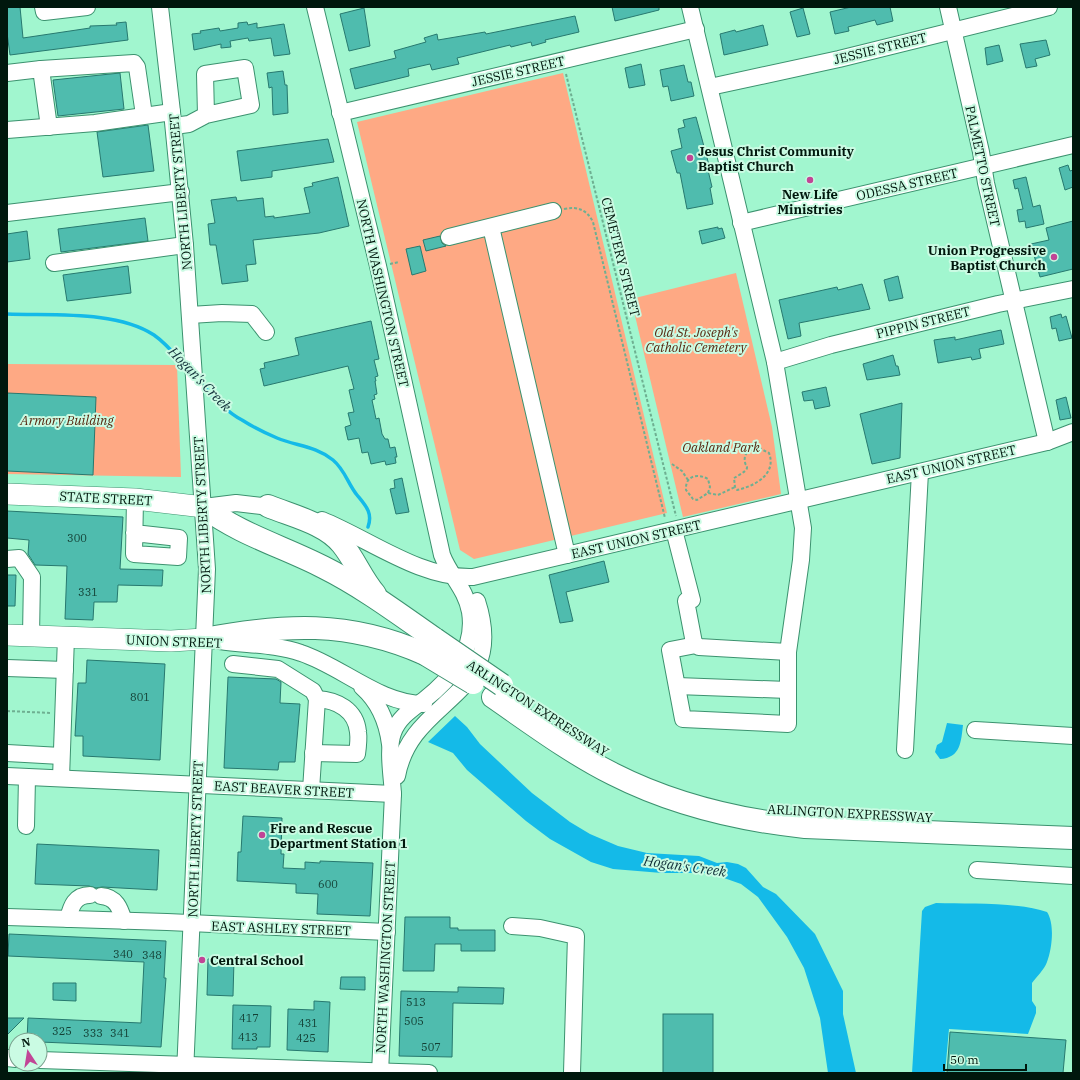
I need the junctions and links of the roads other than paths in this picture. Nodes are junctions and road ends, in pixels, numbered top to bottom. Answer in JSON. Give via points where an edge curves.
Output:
{"nodes":[{"id":1,"x":43,"y":7,"type":"edge"},
{"id":2,"x":82,"y":7,"type":"edge"},
{"id":3,"x":160,"y":7,"type":"edge"},
{"id":4,"x":315,"y":7,"type":"edge"},
{"id":5,"x":690,"y":7,"type":"edge"},
{"id":6,"x":948,"y":7,"type":"edge"},
{"id":7,"x":1049,"y":7,"type":"edge"},
{"id":8,"x":696,"y":29,"type":"junction"},
{"id":9,"x":952,"y":30,"type":"junction"},
{"id":10,"x":41,"y":69,"type":"junction"},
{"id":11,"x":7,"y":73,"type":"edge"},
{"id":12,"x":710,"y":87,"type":"junction"},
{"id":13,"x":340,"y":113,"type":"junction"},
{"id":14,"x":206,"y":114,"type":"dead end"},
{"id":15,"x":144,"y":115,"type":"junction"},
{"id":16,"x":173,"y":119,"type":"junction"},
{"id":17,"x":49,"y":127,"type":"junction"},
{"id":18,"x":7,"y":130,"type":"edge"},
{"id":19,"x":1073,"y":145,"type":"edge"},
{"id":20,"x":983,"y":166,"type":"junction"},
{"id":21,"x":181,"y":192,"type":"junction"},
{"id":22,"x":554,"y":211,"type":"road end"},
{"id":23,"x":7,"y":214,"type":"edge"},
{"id":24,"x":741,"y":223,"type":"junction"},
{"id":25,"x":491,"y":227,"type":"junction"},
{"id":26,"x":449,"y":237,"type":"dead end"},
{"id":27,"x":185,"y":245,"type":"junction"},
{"id":28,"x":54,"y":263,"type":"dead end"},
{"id":29,"x":1073,"y":289,"type":"edge"},
{"id":30,"x":1014,"y":300,"type":"junction"},
{"id":31,"x":190,"y":315,"type":"junction"},
{"id":32,"x":266,"y":332,"type":"dead end"},
{"id":33,"x":775,"y":362,"type":"junction"},
{"id":34,"x":1073,"y":434,"type":"edge"},
{"id":35,"x":1047,"y":442,"type":"junction"},
{"id":36,"x":920,"y":472,"type":"junction"},
{"id":37,"x":7,"y":494,"type":"edge"},
{"id":38,"x":135,"y":499,"type":"junction"},
{"id":39,"x":798,"y":500,"type":"junction"},
{"id":40,"x":268,"y":506,"type":"junction"},
{"id":41,"x":204,"y":507,"type":"junction"},
{"id":42,"x":673,"y":530,"type":"junction"},
{"id":43,"x":206,"y":540,"type":"junction"},
{"id":44,"x":567,"y":555,"type":"junction"},
{"id":45,"x":7,"y":559,"type":"edge"},
{"id":46,"x":455,"y":576,"type":"junction"},
{"id":47,"x":384,"y":604,"type":"junction"},
{"id":48,"x":7,"y":635,"type":"edge"},
{"id":49,"x":31,"y":636,"type":"junction"},
{"id":50,"x":66,"y":637,"type":"junction"},
{"id":51,"x":204,"y":640,"type":"junction"},
{"id":52,"x":696,"y":645,"type":"junction"},
{"id":53,"x":430,"y":647,"type":"junction"},
{"id":54,"x":788,"y":652,"type":"junction"},
{"id":55,"x":233,"y":664,"type":"dead end"},
{"id":56,"x":7,"y":668,"type":"edge"},
{"id":57,"x":65,"y":670,"type":"junction"},
{"id":58,"x":357,"y":682,"type":"junction"},
{"id":59,"x":677,"y":686,"type":"junction"},
{"id":60,"x":788,"y":690,"type":"junction"},
{"id":61,"x":317,"y":699,"type":"junction"},
{"id":62,"x":449,"y":699,"type":"junction"},
{"id":63,"x":419,"y":704,"type":"junction"},
{"id":64,"x":975,"y":730,"type":"dead end"},
{"id":65,"x":1073,"y":736,"type":"edge"},
{"id":66,"x":391,"y":749,"type":"junction"},
{"id":67,"x":905,"y":750,"type":"dead end"},
{"id":68,"x":7,"y":753,"type":"edge"},
{"id":69,"x":313,"y":753,"type":"junction"},
{"id":70,"x":62,"y":756,"type":"junction"},
{"id":71,"x":7,"y":776,"type":"edge"},
{"id":72,"x":27,"y":777,"type":"junction"},
{"id":73,"x":61,"y":778,"type":"junction"},
{"id":74,"x":197,"y":784,"type":"junction"},
{"id":75,"x":311,"y":790,"type":"junction"},
{"id":76,"x":393,"y":794,"type":"junction"},
{"id":77,"x":26,"y":826,"type":"dead end"},
{"id":78,"x":1069,"y":831,"type":"edge"},
{"id":79,"x":977,"y":870,"type":"dead end"},
{"id":80,"x":1073,"y":876,"type":"edge"},
{"id":81,"x":7,"y":917,"type":"edge"},
{"id":82,"x":68,"y":919,"type":"junction"},
{"id":83,"x":124,"y":920,"type":"junction"},
{"id":84,"x":192,"y":924,"type":"junction"},
{"id":85,"x":512,"y":926,"type":"dead end"},
{"id":86,"x":387,"y":932,"type":"junction"},
{"id":87,"x":48,"y":1061,"type":"edge"},
{"id":88,"x":103,"y":1068,"type":"edge"},
{"id":89,"x":185,"y":1069,"type":"edge"},
{"id":90,"x":380,"y":1072,"type":"edge"},
{"id":91,"x":429,"y":1073,"type":"edge"},
{"id":92,"x":572,"y":1073,"type":"edge"}],
"edges":[{"from":1,"to":2,"type":"street","via":[[44,12]]},
{"from":3,"to":16,"type":"street","name":"NORTH LIBERTY STREET"},
{"from":4,"to":13,"type":"street","name":"NORTH WASHINGTON STREET"},
{"from":5,"to":8,"type":"street"},
{"from":6,"to":9,"type":"street","name":"PALMETTO STREET"},
{"from":7,"to":9,"type":"street","name":"JESSIE STREET"},
{"from":8,"to":12,"type":"street"},
{"from":8,"to":13,"type":"street","name":"JESSIE STREET"},
{"from":9,"to":12,"type":"street","name":"JESSIE STREET","via":[[839,59]]},
{"from":9,"to":20,"type":"street","name":"PALMETTO STREET"},
{"from":10,"to":11,"type":"street"},
{"from":10,"to":15,"type":"street","via":[[134,63],[137,67]]},
{"from":10,"to":17,"type":"street"},
{"from":12,"to":24,"type":"street"},
{"from":13,"to":46,"type":"street","name":"NORTH WASHINGTON STREET","via":[[378,266],[441,550],[446,564]]},
{"from":14,"to":16,"type":"street","via":[[189,124]]},
{"from":15,"to":16,"type":"street"},
{"from":15,"to":17,"type":"street"},
{"from":16,"to":21,"type":"street","name":"NORTH LIBERTY STREET"},
{"from":17,"to":18,"type":"street"},
{"from":19,"to":20,"type":"street","name":"ODESSA STREET"},
{"from":20,"to":24,"type":"street","name":"ODESSA STREET"},
{"from":20,"to":30,"type":"street","name":"PALMETTO STREET"},
{"from":21,"to":23,"type":"street"},
{"from":21,"to":27,"type":"street","name":"NORTH LIBERTY STREET"},
{"from":22,"to":25,"type":"street"},
{"from":24,"to":33,"type":"street"},
{"from":25,"to":26,"type":"street"},
{"from":25,"to":44,"type":"street"},
{"from":27,"to":28,"type":"street"},
{"from":27,"to":31,"type":"street","name":"NORTH LIBERTY STREET"},
{"from":29,"to":30,"type":"street","name":"PIPPIN STREET"},
{"from":30,"to":33,"type":"street","name":"PIPPIN STREET","via":[[831,345]]},
{"from":30,"to":35,"type":"street","name":"PALMETTO STREET"},
{"from":31,"to":32,"type":"street","via":[[252,314]]},
{"from":31,"to":41,"type":"street","name":"NORTH LIBERTY STREET"},
{"from":33,"to":39,"type":"street"},
{"from":34,"to":35,"type":"street","name":"EAST UNION STREET"},
{"from":35,"to":36,"type":"street","name":"EAST UNION STREET"},
{"from":36,"to":39,"type":"street","name":"EAST UNION STREET"},
{"from":36,"to":67,"type":"street"},
{"from":37,"to":38,"type":"main road","name":"STATE STREET"},
{"from":38,"to":41,"type":"main road","name":"STATE STREET"},
{"from":38,"to":43,"type":"street","via":[[134,554],[178,557],[179,538]]},
{"from":39,"to":42,"type":"street","name":"EAST UNION STREET"},
{"from":39,"to":54,"type":"street","via":[[802,528],[801,560]]},
{"from":40,"to":41,"type":"street","name":"EAST UNION STREET","via":[[236,503]]},
{"from":40,"to":46,"type":"street","name":"EAST UNION STREET","via":[[314,517],[416,564]]},
{"from":40,"to":47,"type":"highway","via":[[313,524],[335,538]]},
{"from":41,"to":43,"type":"street","name":"NORTH LIBERTY STREET"},
{"from":41,"to":47,"type":"highway","name":"ARLINGTON EXPRESSWAY","via":[[236,526],[329,570]]},
{"from":42,"to":44,"type":"street","name":"EAST UNION STREET"},
{"from":42,"to":52,"type":"street","via":[[692,600],[686,601]]},
{"from":43,"to":51,"type":"street","name":"NORTH LIBERTY STREET"},
{"from":44,"to":46,"type":"street","name":"EAST UNION STREET","via":[[480,576]]},
{"from":45,"to":49,"type":"street","via":[[19,558],[32,576]]},
{"from":46,"to":62,"type":"street","name":"NORTH WASHINGTON STREET","via":[[467,585],[475,596],[484,638],[482,654],[474,674]]},
{"from":46,"to":63,"type":"street","name":"NORTH WASHINGTON STREET","via":[[470,612],[471,630],[468,643],[452,672]]},
{"from":47,"to":53,"type":"highway","name":"ARLINGTON EXPRESSWAY"},
{"from":48,"to":49,"type":"main road","name":"UNION STREET"},
{"from":49,"to":50,"type":"main road","name":"UNION STREET"},
{"from":50,"to":51,"type":"main road","name":"UNION STREET"},
{"from":50,"to":57,"type":"street"},
{"from":51,"to":53,"type":"highway","name":"ARLINGTON EXPRESSWAY","via":[[263,630],[313,627],[343,630]]},
{"from":51,"to":58,"type":"street","name":"UNION STREET","via":[[297,651]]},
{"from":51,"to":74,"type":"street","name":"NORTH LIBERTY STREET"},
{"from":52,"to":54,"type":"street"},
{"from":52,"to":59,"type":"street","via":[[670,650]]},
{"from":53,"to":78,"type":"highway","name":"ARLINGTON EXPRESSWAY","bridge":true,"via":[[498,691],[712,811],[764,822],[826,828],[953,826]]},
{"from":54,"to":60,"type":"street"},
{"from":55,"to":61,"type":"street","via":[[278,669],[313,691]]},
{"from":56,"to":57,"type":"street"},
{"from":57,"to":70,"type":"street"},
{"from":58,"to":63,"type":"street","name":"UNION STREET","via":[[401,701]]},
{"from":58,"to":66,"type":"street","name":"UNION STREET","via":[[381,711]]},
{"from":59,"to":60,"type":"street"},
{"from":59,"to":60,"type":"street","via":[[683,719],[788,724]]},
{"from":61,"to":69,"type":"street"},
{"from":61,"to":69,"type":"street","via":[[329,699],[350,712],[358,732],[358,747],[355,755]]},
{"from":62,"to":63,"type":"street","name":"UNION STREET"},
{"from":62,"to":76,"type":"street","name":"NORTH WASHINGTON STREET","via":[[419,729],[406,747],[399,764]]},
{"from":63,"to":66,"type":"street","name":"NORTH WASHINGTON STREET","via":[[396,726]]},
{"from":64,"to":65,"type":"street"},
{"from":66,"to":76,"type":"street","name":"NORTH WASHINGTON STREET"},
{"from":68,"to":70,"type":"street"},
{"from":69,"to":75,"type":"street"},
{"from":70,"to":73,"type":"street"},
{"from":71,"to":72,"type":"street","name":"EAST BEAVER STREET"},
{"from":72,"to":73,"type":"street","name":"EAST BEAVER STREET"},
{"from":72,"to":77,"type":"street"},
{"from":73,"to":74,"type":"street","name":"EAST BEAVER STREET"},
{"from":74,"to":75,"type":"street","name":"EAST BEAVER STREET"},
{"from":74,"to":84,"type":"street","name":"NORTH LIBERTY STREET"},
{"from":75,"to":76,"type":"street","name":"EAST BEAVER STREET"},
{"from":76,"to":86,"type":"street","name":"NORTH WASHINGTON STREET"},
{"from":79,"to":80,"type":"street"},
{"from":81,"to":82,"type":"street","name":"EAST ASHLEY STREET"},
{"from":82,"to":83,"type":"street","name":"EAST ASHLEY STREET"},
{"from":82,"to":83,"type":"street","via":[[75,900],[80,896],[96,896],[111,898],[116,902]]},
{"from":83,"to":84,"type":"street","name":"EAST ASHLEY STREET"},
{"from":84,"to":86,"type":"street","name":"EAST ASHLEY STREET"},
{"from":84,"to":89,"type":"street","name":"NORTH LIBERTY STREET"},
{"from":85,"to":92,"type":"street","via":[[540,928],[576,936]]},
{"from":86,"to":90,"type":"street","name":"NORTH WASHINGTON STREET"},
{"from":87,"to":88,"type":"street"},
{"from":88,"to":89,"type":"street"},
{"from":89,"to":90,"type":"street"},
{"from":90,"to":91,"type":"street"}]}
